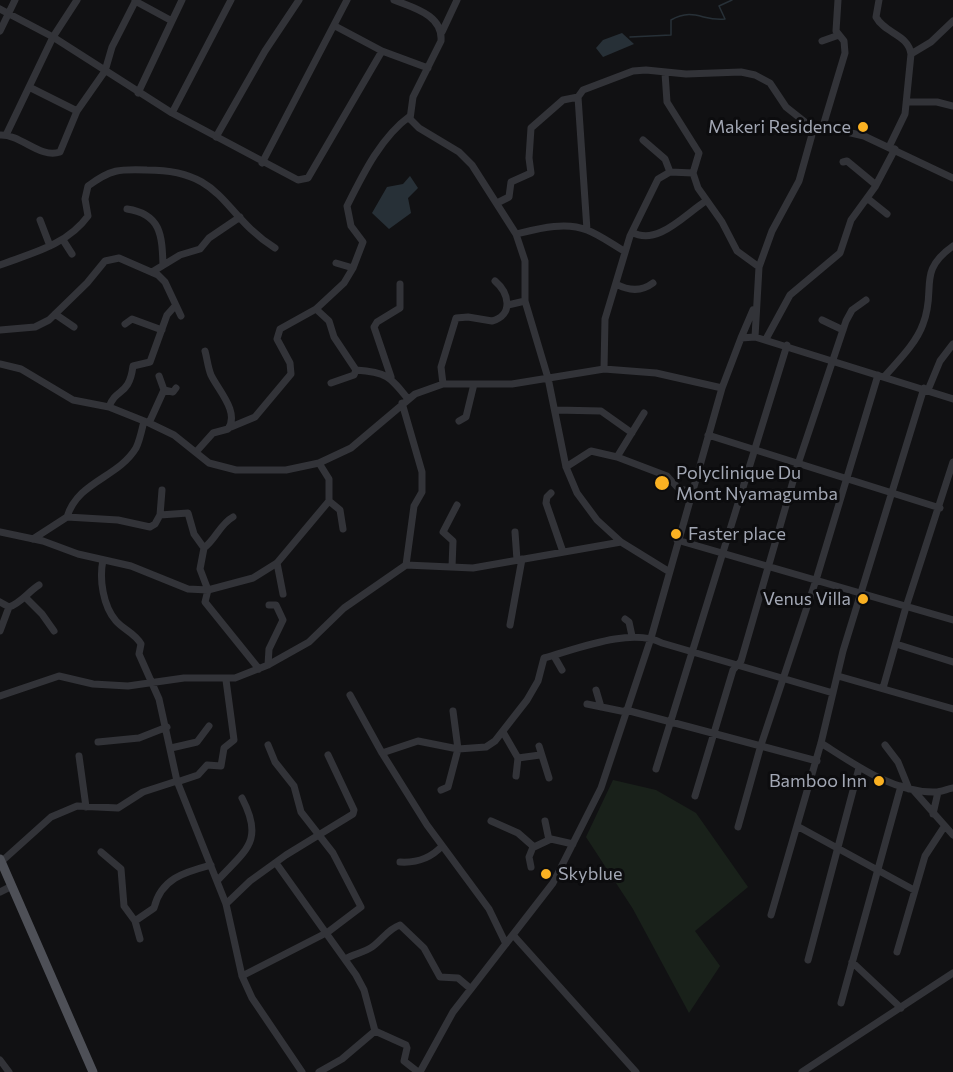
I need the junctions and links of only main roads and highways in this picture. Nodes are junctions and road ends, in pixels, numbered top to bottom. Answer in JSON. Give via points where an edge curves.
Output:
{"nodes":[{"id":1,"x":1,"y":860,"type":"edge"},
{"id":2,"x":93,"y":1072,"type":"edge"}],
"edges":[{"from":1,"to":2,"type":"main road"}]}
